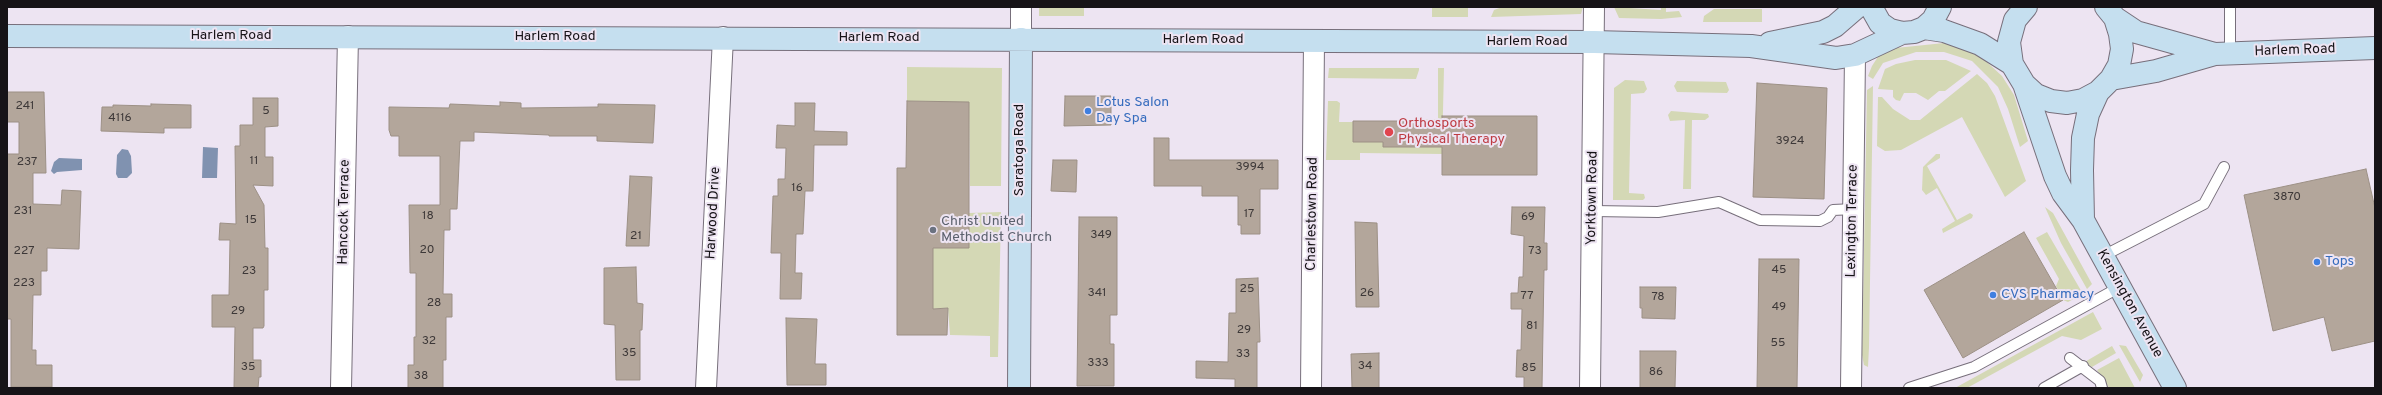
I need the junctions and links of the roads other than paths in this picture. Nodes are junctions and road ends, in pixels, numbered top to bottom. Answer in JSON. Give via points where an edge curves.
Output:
{"nodes":[{"id":1,"x":1021,"y":7,"type":"edge"},
{"id":2,"x":1594,"y":7,"type":"edge"},
{"id":3,"x":1857,"y":7,"type":"edge"},
{"id":4,"x":1871,"y":7,"type":"edge"},
{"id":5,"x":1940,"y":7,"type":"edge"},
{"id":6,"x":2026,"y":7,"type":"edge"},
{"id":7,"x":2230,"y":7,"type":"edge"},
{"id":8,"x":2110,"y":13,"type":"edge"},
{"id":9,"x":1924,"y":28,"type":"junction"},
{"id":10,"x":1902,"y":33,"type":"junction"},
{"id":11,"x":7,"y":36,"type":"edge"},
{"id":12,"x":348,"y":36,"type":"junction"},
{"id":13,"x":723,"y":37,"type":"junction"},
{"id":14,"x":1021,"y":39,"type":"junction"},
{"id":15,"x":1314,"y":40,"type":"junction"},
{"id":16,"x":1594,"y":42,"type":"junction"},
{"id":17,"x":1751,"y":46,"type":"junction"},
{"id":18,"x":2375,"y":48,"type":"edge"},
{"id":19,"x":2223,"y":54,"type":"junction"},
{"id":20,"x":1855,"y":55,"type":"junction"},
{"id":21,"x":2012,"y":64,"type":"junction"},
{"id":22,"x":2024,"y":84,"type":"junction"},
{"id":23,"x":2105,"y":86,"type":"junction"},
{"id":24,"x":2224,"y":167,"type":"dead end"},
{"id":25,"x":1854,"y":210,"type":"junction"},
{"id":26,"x":1592,"y":211,"type":"junction"},
{"id":27,"x":2083,"y":220,"type":"junction"},
{"id":28,"x":2103,"y":256,"type":"junction"},
{"id":29,"x":2120,"y":287,"type":"junction"},
{"id":30,"x":2070,"y":358,"type":"dead end"},
{"id":31,"x":2083,"y":366,"type":"junction"},
{"id":32,"x":341,"y":388,"type":"edge"},
{"id":33,"x":706,"y":388,"type":"edge"},
{"id":34,"x":1018,"y":388,"type":"edge"},
{"id":35,"x":1310,"y":388,"type":"edge"},
{"id":36,"x":1590,"y":388,"type":"edge"},
{"id":37,"x":1851,"y":388,"type":"edge"},
{"id":38,"x":1909,"y":388,"type":"edge"},
{"id":39,"x":2044,"y":388,"type":"edge"},
{"id":40,"x":2102,"y":388,"type":"edge"},
{"id":41,"x":2175,"y":388,"type":"edge"}],
"edges":[{"from":1,"to":14,"type":"street","name":"Saratoga Road"},
{"from":2,"to":16,"type":"street","name":"Yorktown Road"},
{"from":3,"to":17,"type":"main road","name":"Harlem Road","via":[[1823,32]]},
{"from":4,"to":10,"type":"main road","via":[[1880,23],[1890,30]]},
{"from":5,"to":9,"type":"main road","via":[[1933,20]]},
{"from":6,"to":21,"type":"main road","via":[[2015,20],[2009,42]]},
{"from":7,"to":19,"type":"lane"},
{"from":8,"to":19,"type":"main road","name":"Harlem Road","via":[[2136,32]]},
{"from":8,"to":23,"type":"main road","name":"Kensington Avenue","via":[[2120,34],[2122,49],[2118,65]]},
{"from":9,"to":10,"type":"main road","name":"Harlem Road"},
{"from":9,"to":21,"type":"main road","via":[[1980,44]]},
{"from":10,"to":20,"type":"main road","name":"Harlem Road"},
{"from":11,"to":12,"type":"main road","name":"Harlem Road"},
{"from":12,"to":13,"type":"main road","name":"Harlem Road"},
{"from":12,"to":32,"type":"street","name":"Hancock Terrace"},
{"from":13,"to":14,"type":"main road","name":"Harlem Road"},
{"from":13,"to":33,"type":"street","name":"Harwood Drive"},
{"from":14,"to":15,"type":"main road","name":"Harlem Road"},
{"from":14,"to":34,"type":"main road","name":"Saratoga Road"},
{"from":15,"to":16,"type":"main road","name":"Harlem Road"},
{"from":15,"to":35,"type":"street","name":"Charlestown Road"},
{"from":16,"to":17,"type":"main road","name":"Harlem Road"},
{"from":16,"to":26,"type":"street","name":"Yorktown Road"},
{"from":17,"to":20,"type":"main road","name":"Harlem Road","via":[[1825,57]]},
{"from":18,"to":19,"type":"main road","name":"Harlem Road"},
{"from":19,"to":23,"type":"main road","name":"Harlem Road"},
{"from":20,"to":25,"type":"street","name":"Lexington Terrace"},
{"from":21,"to":22,"type":"main road"},
{"from":22,"to":23,"type":"main road","name":"Harlem Road","via":[[2036,95],[2051,101],[2067,103],[2083,100]]},
{"from":22,"to":27,"type":"main road","name":"Kensington Avenue","via":[[2055,176],[2063,193]]},
{"from":23,"to":27,"type":"main road","name":"Kensington Avenue","via":[[2088,114],[2083,138]]},
{"from":24,"to":28,"type":"lane","via":[[2204,204]]},
{"from":25,"to":26,"type":"lane","via":[[1833,210],[1828,217],[1820,221],[1760,220],[1720,202],[1658,212]]},
{"from":25,"to":37,"type":"street","name":"Lexington Terrace"},
{"from":26,"to":36,"type":"street","name":"Yorktown Road"},
{"from":27,"to":28,"type":"main road","name":"Kensington Avenue"},
{"from":28,"to":29,"type":"main road","name":"Kensington Avenue"},
{"from":29,"to":38,"type":"lane","via":[[1974,366]]},
{"from":29,"to":41,"type":"main road","name":"Kensington Avenue"},
{"from":30,"to":31,"type":"lane"},
{"from":31,"to":39,"type":"lane"},
{"from":31,"to":40,"type":"lane","via":[[2100,381]]}]}
